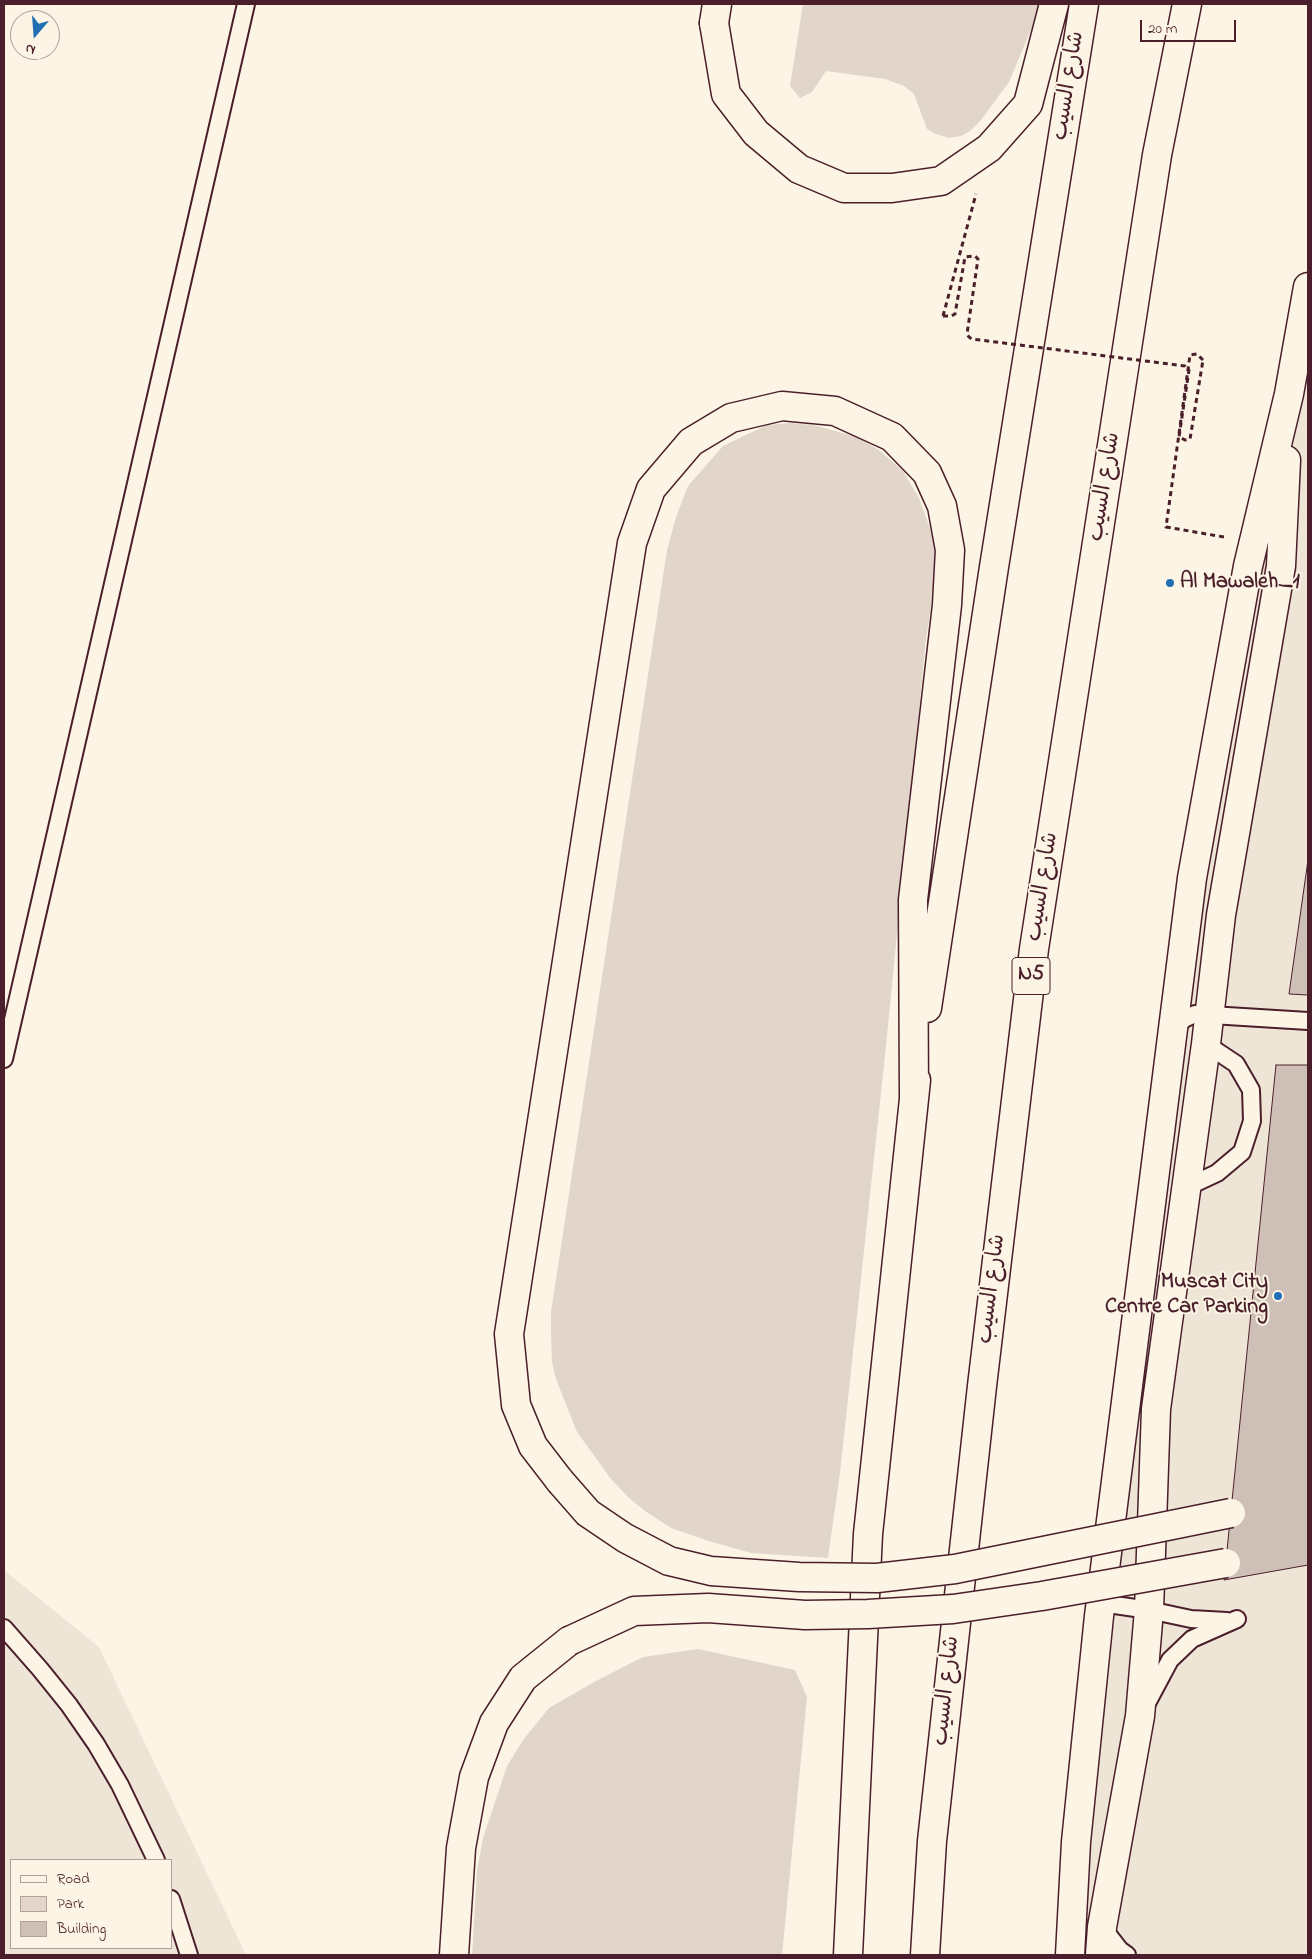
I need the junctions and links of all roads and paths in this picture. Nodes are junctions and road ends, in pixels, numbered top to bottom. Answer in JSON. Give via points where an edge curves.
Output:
{"nodes":[{"id":1,"x":246,"y":4,"type":"edge"},
{"id":2,"x":1054,"y":4,"type":"edge"},
{"id":3,"x":1084,"y":4,"type":"edge"},
{"id":4,"x":1188,"y":4,"type":"edge"},
{"id":5,"x":715,"y":13,"type":"edge"},
{"id":6,"x":989,"y":148,"type":"junction"},
{"id":7,"x":1308,"y":287,"type":"edge"},
{"id":8,"x":1289,"y":394,"type":"junction"},
{"id":9,"x":1254,"y":541,"type":"junction"},
{"id":10,"x":1210,"y":1016,"type":"junction"},
{"id":11,"x":1308,"y":1020,"type":"edge"},
{"id":12,"x":1173,"y":1029,"type":"junction"},
{"id":13,"x":1206,"y":1044,"type":"junction"},
{"id":14,"x":4,"y":1059,"type":"edge"},
{"id":15,"x":914,"y":1098,"type":"junction"},
{"id":16,"x":1185,"y":1188,"type":"junction"},
{"id":17,"x":1230,"y":1513,"type":"dead end"},
{"id":18,"x":1226,"y":1563,"type":"dead end"},
{"id":19,"x":1101,"y":1603,"type":"junction"},
{"id":20,"x":1150,"y":1610,"type":"junction"},
{"id":21,"x":4,"y":1628,"type":"edge"},
{"id":22,"x":1140,"y":1716,"type":"junction"},
{"id":23,"x":156,"y":1859,"type":"edge"},
{"id":24,"x":172,"y":1902,"type":"edge"},
{"id":25,"x":1102,"y":1927,"type":"junction"},
{"id":26,"x":189,"y":1955,"type":"edge"},
{"id":27,"x":454,"y":1955,"type":"edge"},
{"id":28,"x":848,"y":1955,"type":"edge"},
{"id":29,"x":925,"y":1955,"type":"edge"},
{"id":30,"x":1070,"y":1955,"type":"edge"},
{"id":31,"x":1100,"y":1955,"type":"edge"},
{"id":32,"x":1127,"y":1955,"type":"edge"}],
"edges":[{"from":1,"to":14,"type":"lane"},
{"from":2,"to":6,"type":"main road","via":[[1028,104]]},
{"from":3,"to":15,"type":"main road","name":"شارع السيب"},
{"from":4,"to":29,"type":"main road","name":"شارع السيب","number":"N5","via":[[1156,165],[1034,949],[933,1831]]},
{"from":5,"to":6,"type":"main road","via":[[726,94],[756,133],[799,169],[844,188],[892,188],[941,181]]},
{"from":6,"to":9,"type":"path","bridge":true,"via":[[943,316],[955,314],[965,257],[975,256],[978,259],[969,337],[1185,366],[1189,370],[1179,437],[1185,440],[1190,438],[1202,360],[1197,354],[1190,355],[1166,527]]},
{"from":7,"to":8,"type":"main road"},
{"from":8,"to":9,"type":"main road"},
{"from":8,"to":10,"type":"main road","via":[[1281,566],[1221,914]]},
{"from":9,"to":12,"type":"main road","via":[[1192,878]]},
{"from":10,"to":11,"type":"lane"},
{"from":10,"to":12,"type":"lane","via":[[1195,1014]]},
{"from":10,"to":13,"type":"main road"},
{"from":12,"to":19,"type":"main road"},
{"from":13,"to":16,"type":"main road"},
{"from":13,"to":16,"type":"lane","via":[[1236,1064],[1250,1090],[1252,1121],[1242,1152],[1217,1173]]},
{"from":15,"to":17,"type":"main road","bridge":true,"via":[[913,900],[947,606],[950,550],[942,506],[927,473],[892,437],[835,412],[782,406],[731,418],[692,442],[651,488],[632,544],[508,1334],[516,1404],[533,1446],[588,1513],[625,1538],[669,1561],[711,1571],[877,1578],[955,1569]]},
{"from":15,"to":28,"type":"main road","name":"شارع السيب","via":[[868,1534]]},
{"from":16,"to":20,"type":"main road","via":[[1156,1409]]},
{"from":18,"to":27,"type":"main road","bridge":true,"via":[[953,1609],[805,1615],[708,1608],[634,1611],[570,1641],[523,1678],[494,1723],[474,1777],[461,1848]]},
{"from":19,"to":20,"type":"lane"},
{"from":19,"to":30,"type":"main road","via":[[1076,1842]]},
{"from":20,"to":22,"type":"main road"},
{"from":20,"to":22,"type":"lane","via":[[1191,1620],[1234,1620],[1192,1639],[1170,1660]]},
{"from":21,"to":23,"type":"lane","via":[[69,1705],[96,1744]]},
{"from":22,"to":25,"type":"main road"},
{"from":24,"to":26,"type":"lane"},
{"from":25,"to":31,"type":"main road"},
{"from":25,"to":32,"type":"lane"}]}
